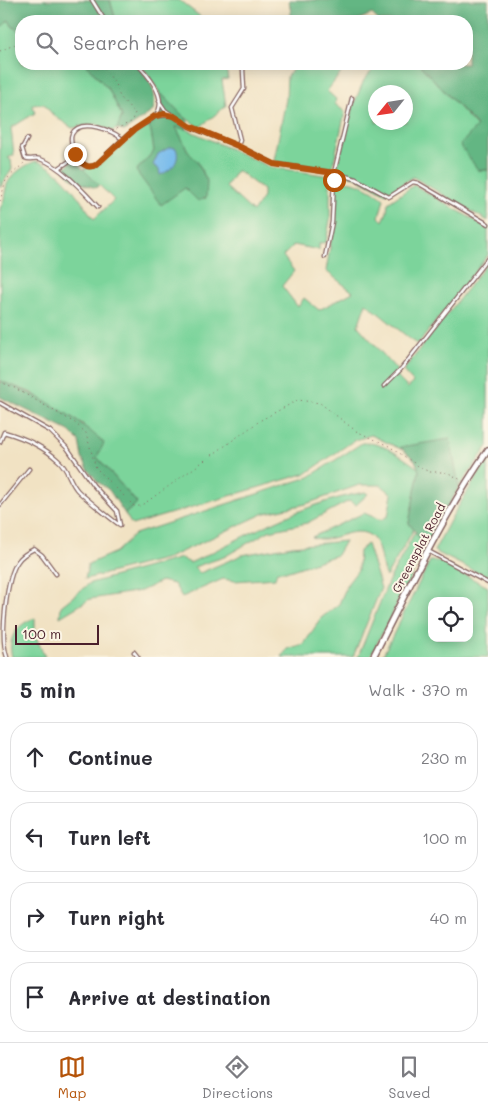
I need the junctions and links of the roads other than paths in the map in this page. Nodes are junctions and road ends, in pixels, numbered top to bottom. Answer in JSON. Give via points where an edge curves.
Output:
{"nodes":[{"id":1,"x":92,"y":0,"type":"edge"},
{"id":2,"x":101,"y":15,"type":"edge"},
{"id":3,"x":143,"y":70,"type":"edge"},
{"id":4,"x":243,"y":70,"type":"edge"},
{"id":5,"x":352,"y":98,"type":"dead end"},
{"id":6,"x":159,"y":101,"type":"junction"},
{"id":7,"x":155,"y":116,"type":"junction"},
{"id":8,"x":174,"y":116,"type":"junction"},
{"id":9,"x":28,"y":139,"type":"dead end"},
{"id":10,"x":123,"y":140,"type":"junction"},
{"id":11,"x":238,"y":146,"type":"junction"},
{"id":12,"x":74,"y":158,"type":"junction"},
{"id":13,"x":59,"y":168,"type":"junction"},
{"id":14,"x":334,"y":173,"type":"junction"},
{"id":15,"x":338,"y":175,"type":"junction"},
{"id":16,"x":98,"y":207,"type":"dead end"},
{"id":17,"x":488,"y":224,"type":"edge"},
{"id":18,"x":325,"y":257,"type":"dead end"},
{"id":19,"x":488,"y":258,"type":"edge"},
{"id":20,"x":384,"y":386,"type":"dead end"},
{"id":21,"x":0,"y":404,"type":"edge"},
{"id":22,"x":0,"y":442,"type":"edge"},
{"id":23,"x":488,"y":450,"type":"edge"},
{"id":24,"x":30,"y":469,"type":"dead end"},
{"id":25,"x":0,"y":504,"type":"edge"},
{"id":26,"x":428,"y":551,"type":"junction"},
{"id":27,"x":56,"y":574,"type":"dead end"},
{"id":28,"x":488,"y":583,"type":"edge"},
{"id":29,"x":134,"y":652,"type":"dead end"},
{"id":30,"x":7,"y":657,"type":"edge"},
{"id":31,"x":138,"y":657,"type":"edge"},
{"id":32,"x":373,"y":657,"type":"edge"}],
"edges":[{"from":1,"to":2,"type":"lane"},
{"from":3,"to":6,"type":"lane","via":[[150,78]]},
{"from":4,"to":11,"type":"lane","via":[[244,89],[232,108],[240,140]]},
{"from":5,"to":14,"type":"lane"},
{"from":6,"to":7,"type":"lane"},
{"from":6,"to":8,"type":"lane"},
{"from":7,"to":8,"type":"lane"},
{"from":7,"to":10,"type":"lane"},
{"from":8,"to":11,"type":"lane"},
{"from":9,"to":13,"type":"lane","via":[[22,148],[28,160],[41,159]]},
{"from":10,"to":12,"type":"lane","via":[[96,165],[83,166]]},
{"from":10,"to":12,"type":"lane","via":[[98,126],[78,128],[71,137]]},
{"from":11,"to":14,"type":"lane","via":[[274,164]]},
{"from":12,"to":13,"type":"lane"},
{"from":13,"to":16,"type":"lane"},
{"from":14,"to":15,"type":"lane"},
{"from":15,"to":17,"type":"lane","via":[[356,179],[388,196],[413,182],[418,183]]},
{"from":15,"to":18,"type":"lane","via":[[334,180],[332,222]]},
{"from":19,"to":20,"type":"lane"},
{"from":21,"to":22,"type":"lane","via":[[50,431],[68,449],[117,511],[120,525],[77,490],[61,462],[42,448],[25,438],[4,432]]},
{"from":23,"to":26,"type":"street","name":"Greensplat Road"},
{"from":24,"to":25,"type":"lane"},
{"from":26,"to":28,"type":"lane"},
{"from":26,"to":32,"type":"street","name":"Greensplat Road"},
{"from":27,"to":30,"type":"lane","via":[[42,554],[34,549],[18,561],[5,611],[3,634]]},
{"from":29,"to":31,"type":"lane"}]}
